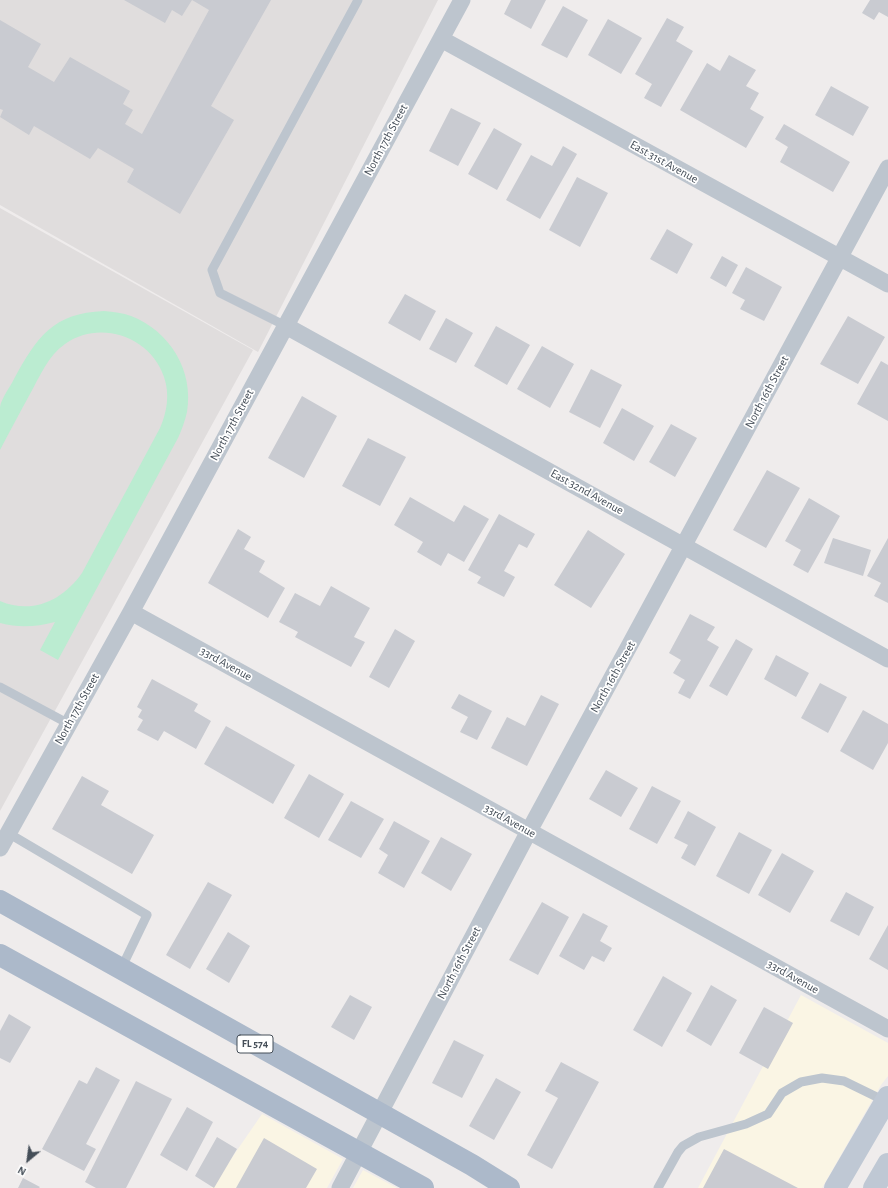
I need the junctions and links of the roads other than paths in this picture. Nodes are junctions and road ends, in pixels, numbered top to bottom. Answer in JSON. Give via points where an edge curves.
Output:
{"nodes":[{"id":1,"x":358,"y":0,"type":"edge"},
{"id":2,"x":462,"y":0,"type":"edge"},
{"id":3,"x":441,"y":39,"type":"junction"},
{"id":4,"x":888,"y":168,"type":"edge"},
{"id":5,"x":839,"y":258,"type":"junction"},
{"id":6,"x":888,"y":284,"type":"edge"},
{"id":7,"x":286,"y":326,"type":"junction"},
{"id":8,"x":684,"y":546,"type":"junction"},
{"id":9,"x":131,"y":612,"type":"junction"},
{"id":10,"x":888,"y":659,"type":"edge"},
{"id":11,"x":0,"y":687,"type":"edge"},
{"id":12,"x":69,"y":724,"type":"junction"},
{"id":13,"x":529,"y":831,"type":"junction"},
{"id":14,"x":8,"y":834,"type":"junction"},
{"id":15,"x":0,"y":848,"type":"edge"},
{"id":16,"x":0,"y":901,"type":"edge"},
{"id":17,"x":0,"y":955,"type":"edge"},
{"id":18,"x":121,"y":969,"type":"junction"},
{"id":19,"x":888,"y":1029,"type":"edge"},
{"id":20,"x":887,"y":1100,"type":"edge"},
{"id":21,"x":379,"y":1113,"type":"junction"},
{"id":22,"x":359,"y":1153,"type":"junction"},
{"id":23,"x":888,"y":1164,"type":"edge"},
{"id":24,"x":340,"y":1188,"type":"edge"},
{"id":25,"x":423,"y":1188,"type":"edge"},
{"id":26,"x":509,"y":1188,"type":"edge"},
{"id":27,"x":658,"y":1188,"type":"edge"},
{"id":28,"x":836,"y":1188,"type":"edge"},
{"id":29,"x":874,"y":1188,"type":"edge"}],
"edges":[{"from":1,"to":7,"type":"lane","via":[[212,270],[220,293]]},
{"from":2,"to":3,"type":"street","name":"North 17th Street"},
{"from":3,"to":5,"type":"street","name":"East 31st Avenue"},
{"from":3,"to":7,"type":"street","name":"North 17th Street"},
{"from":4,"to":5,"type":"street","name":"North 16th Street"},
{"from":5,"to":6,"type":"street","name":"East 31st Avenue"},
{"from":5,"to":8,"type":"street","name":"North 16th Street"},
{"from":7,"to":8,"type":"street","name":"East 32nd Avenue"},
{"from":7,"to":9,"type":"street","name":"North 17th Street"},
{"from":8,"to":10,"type":"street","name":"East 32nd Avenue"},
{"from":8,"to":13,"type":"street","name":"North 16th Street"},
{"from":9,"to":12,"type":"street","name":"North 17th Street"},
{"from":9,"to":13,"type":"street","name":"33rd Avenue"},
{"from":11,"to":12,"type":"lane"},
{"from":12,"to":14,"type":"street","name":"North 17th Street"},
{"from":13,"to":19,"type":"street","name":"33rd Avenue"},
{"from":13,"to":21,"type":"street","name":"North 16th Street"},
{"from":14,"to":15,"type":"street","name":"North 17th Street"},
{"from":14,"to":18,"type":"lane","via":[[148,915]]},
{"from":16,"to":18,"type":"main road","number":"FL 574"},
{"from":17,"to":22,"type":"main road"},
{"from":18,"to":21,"type":"main road","number":"FL 574"},
{"from":20,"to":27,"type":"lane","via":[[844,1081],[822,1078],[801,1082],[782,1093],[768,1114],[746,1124],[698,1137],[683,1146]]},
{"from":20,"to":28,"type":"main road"},
{"from":21,"to":22,"type":"street","name":"North 16th Street"},
{"from":21,"to":26,"type":"main road","number":"FL 574"},
{"from":22,"to":24,"type":"street","name":"North 16th Street"},
{"from":22,"to":25,"type":"main road"},
{"from":23,"to":29,"type":"main road"}]}
